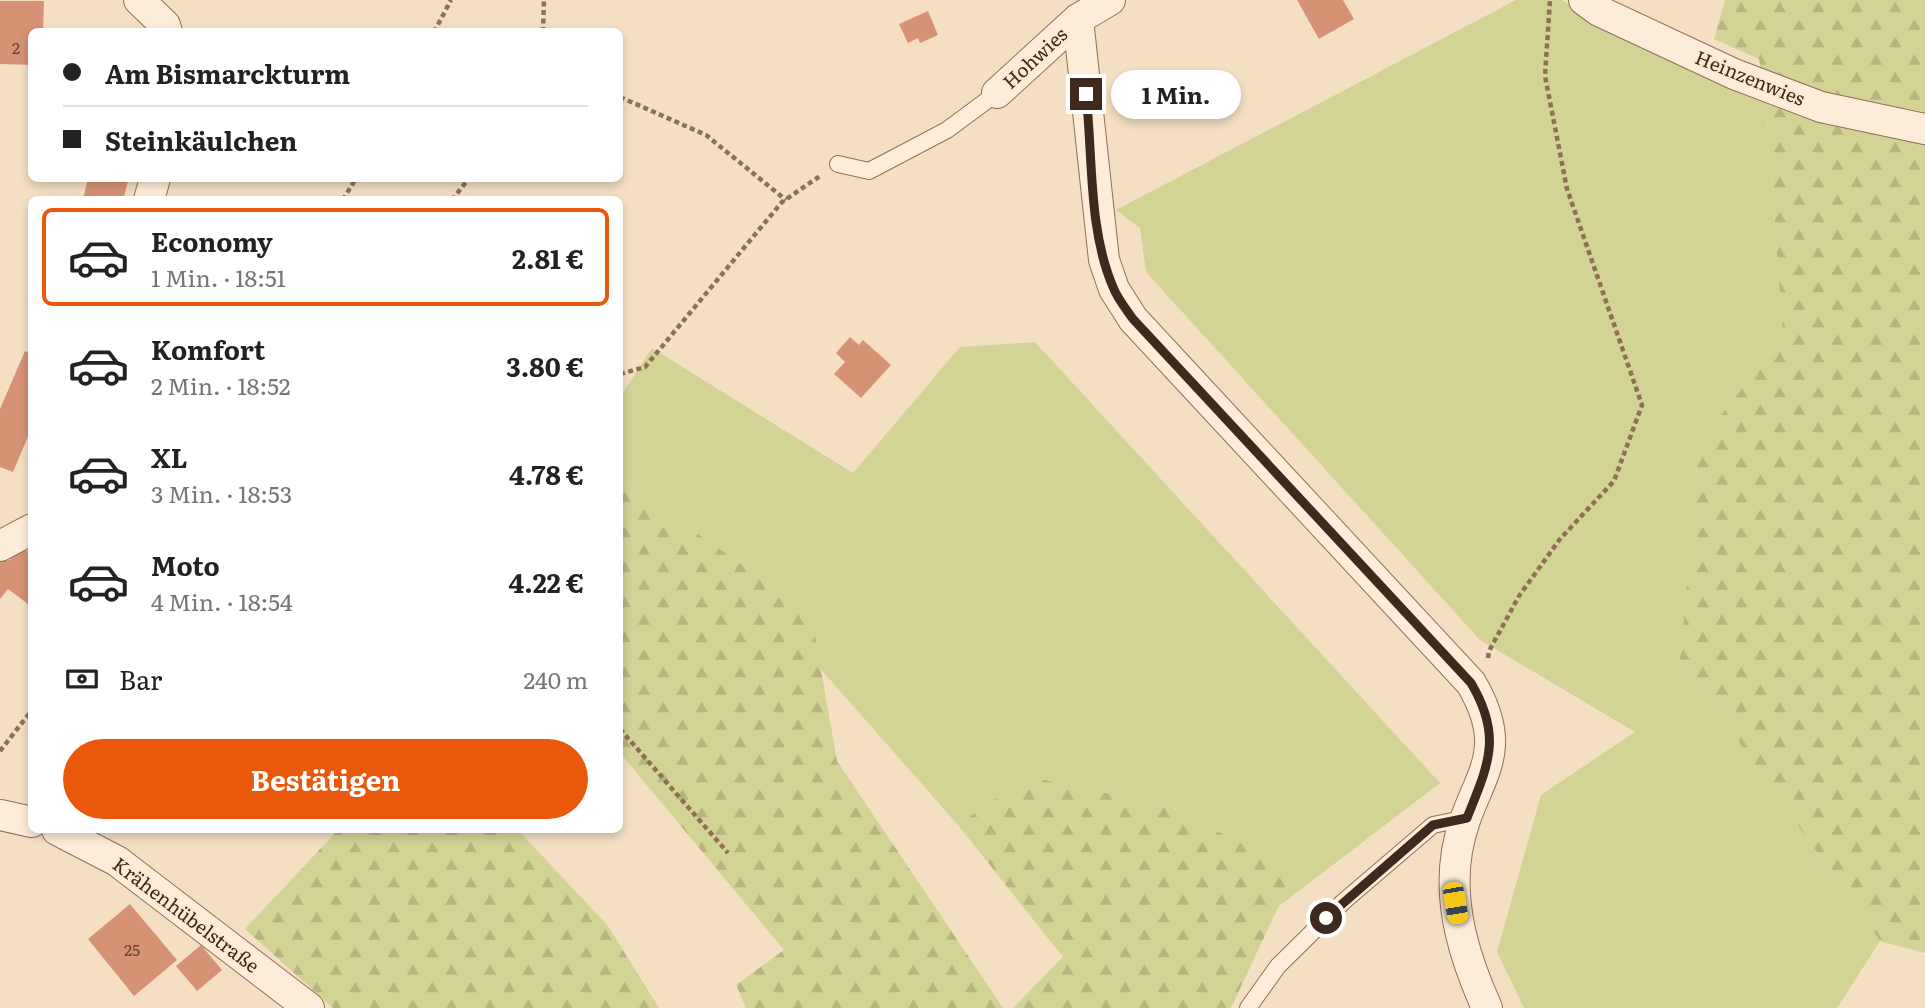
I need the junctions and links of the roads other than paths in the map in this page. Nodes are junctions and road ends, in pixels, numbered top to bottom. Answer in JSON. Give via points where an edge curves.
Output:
{"nodes":[{"id":1,"x":139,"y":0,"type":"edge"},
{"id":2,"x":1110,"y":0,"type":"edge"},
{"id":3,"x":1584,"y":0,"type":"edge"},
{"id":4,"x":1078,"y":19,"type":"junction"},
{"id":5,"x":166,"y":28,"type":"edge"},
{"id":6,"x":997,"y":93,"type":"joint"},
{"id":7,"x":1925,"y":129,"type":"edge"},
{"id":8,"x":838,"y":164,"type":"road end"},
{"id":9,"x":28,"y":531,"type":"edge"},
{"id":10,"x":0,"y":546,"type":"edge"},
{"id":11,"x":0,"y":815,"type":"edge"},
{"id":12,"x":1467,"y":818,"type":"junction"},
{"id":13,"x":28,"y":821,"type":"edge"},
{"id":14,"x":63,"y":833,"type":"edge"},
{"id":15,"x":309,"y":1008,"type":"edge"},
{"id":16,"x":1248,"y":1008,"type":"edge"},
{"id":17,"x":1487,"y":1008,"type":"edge"}],
"edges":[{"from":1,"to":5,"type":"street"},
{"from":2,"to":4,"type":"street","name":"Hohwies"},
{"from":3,"to":7,"type":"street","name":"Heinzenwies","via":[[1734,74],[1821,107]]},
{"from":4,"to":6,"type":"street","name":"Hohwies"},
{"from":4,"to":12,"type":"street","via":[[1097,217],[1114,289],[1133,319],[1471,683],[1485,706],[1491,756]]},
{"from":6,"to":8,"type":"lane","via":[[947,130],[869,171]]},
{"from":9,"to":10,"type":"street"},
{"from":11,"to":13,"type":"street"},
{"from":12,"to":16,"type":"lane","via":[[1433,825],[1343,902],[1278,966]]},
{"from":12,"to":17,"type":"street","via":[[1457,848],[1455,903],[1461,940]]},
{"from":14,"to":15,"type":"street","name":"Krähenhübelstraße","via":[[117,861]]}]}
